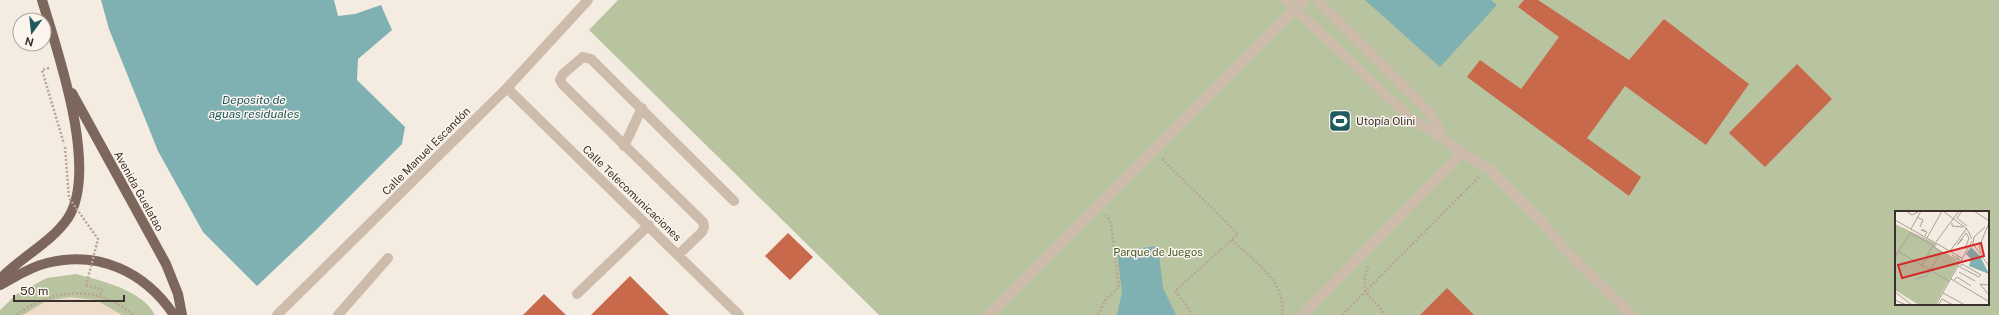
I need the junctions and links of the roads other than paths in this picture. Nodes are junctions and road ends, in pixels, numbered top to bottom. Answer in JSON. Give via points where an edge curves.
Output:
{"nodes":[{"id":1,"x":42,"y":0,"type":"edge"},
{"id":2,"x":588,"y":0,"type":"edge"},
{"id":3,"x":1286,"y":0,"type":"edge"},
{"id":4,"x":1304,"y":0,"type":"edge"},
{"id":5,"x":1317,"y":0,"type":"edge"},
{"id":6,"x":1295,"y":9,"type":"junction"},
{"id":7,"x":67,"y":82,"type":"junction"},
{"id":8,"x":507,"y":88,"type":"junction"},
{"id":9,"x":642,"y":108,"type":"junction"},
{"id":10,"x":1445,"y":140,"type":"junction"},
{"id":11,"x":624,"y":146,"type":"junction"},
{"id":12,"x":1462,"y":153,"type":"junction"},
{"id":13,"x":734,"y":200,"type":"dead end"},
{"id":14,"x":649,"y":225,"type":"junction"},
{"id":15,"x":678,"y":255,"type":"junction"},
{"id":16,"x":388,"y":258,"type":"dead end"},
{"id":17,"x":0,"y":279,"type":"edge"},
{"id":18,"x":0,"y":285,"type":"edge"},
{"id":19,"x":577,"y":294,"type":"dead end"},
{"id":20,"x":174,"y":315,"type":"edge"},
{"id":21,"x":182,"y":315,"type":"edge"},
{"id":22,"x":277,"y":315,"type":"edge"},
{"id":23,"x":338,"y":315,"type":"edge"},
{"id":24,"x":739,"y":315,"type":"edge"},
{"id":25,"x":989,"y":315,"type":"edge"},
{"id":26,"x":1302,"y":315,"type":"edge"},
{"id":27,"x":1632,"y":315,"type":"edge"}],
"edges":[{"from":1,"to":7,"type":"main road","name":"Avenida Guelatao"},
{"from":2,"to":8,"type":"street","name":"Calle Manuel Escandón"},
{"from":3,"to":6,"type":"street"},
{"from":4,"to":6,"type":"street"},
{"from":5,"to":10,"type":"street","via":[[1429,112]]},
{"from":6,"to":10,"type":"street","via":[[1409,117]]},
{"from":6,"to":25,"type":"street"},
{"from":7,"to":17,"type":"main road","name":"Avenida Guelatao","via":[[80,168],[78,197],[59,229]]},
{"from":7,"to":21,"type":"main road","name":"Avenida Guelatao","via":[[166,264],[178,294]]},
{"from":8,"to":14,"type":"street","name":"Calle Telecomunicaciones"},
{"from":8,"to":22,"type":"street","name":"Calle Manuel Escandón"},
{"from":9,"to":11,"type":"street"},
{"from":9,"to":11,"type":"street","via":[[589,57],[581,58],[561,76],[563,85]]},
{"from":9,"to":13,"type":"street"},
{"from":10,"to":12,"type":"street"},
{"from":11,"to":15,"type":"street","via":[[703,222],[702,232]]},
{"from":12,"to":26,"type":"street"},
{"from":12,"to":27,"type":"street","via":[[1488,168],[1542,222],[1568,253]]},
{"from":14,"to":15,"type":"street","name":"Calle Telecomunicaciones"},
{"from":14,"to":19,"type":"street"},
{"from":15,"to":24,"type":"street","name":"Calle Telecomunicaciones"},
{"from":16,"to":23,"type":"street"},
{"from":18,"to":20,"type":"main road","via":[[47,263],[94,260],[118,266],[137,277],[159,295]]}]}
